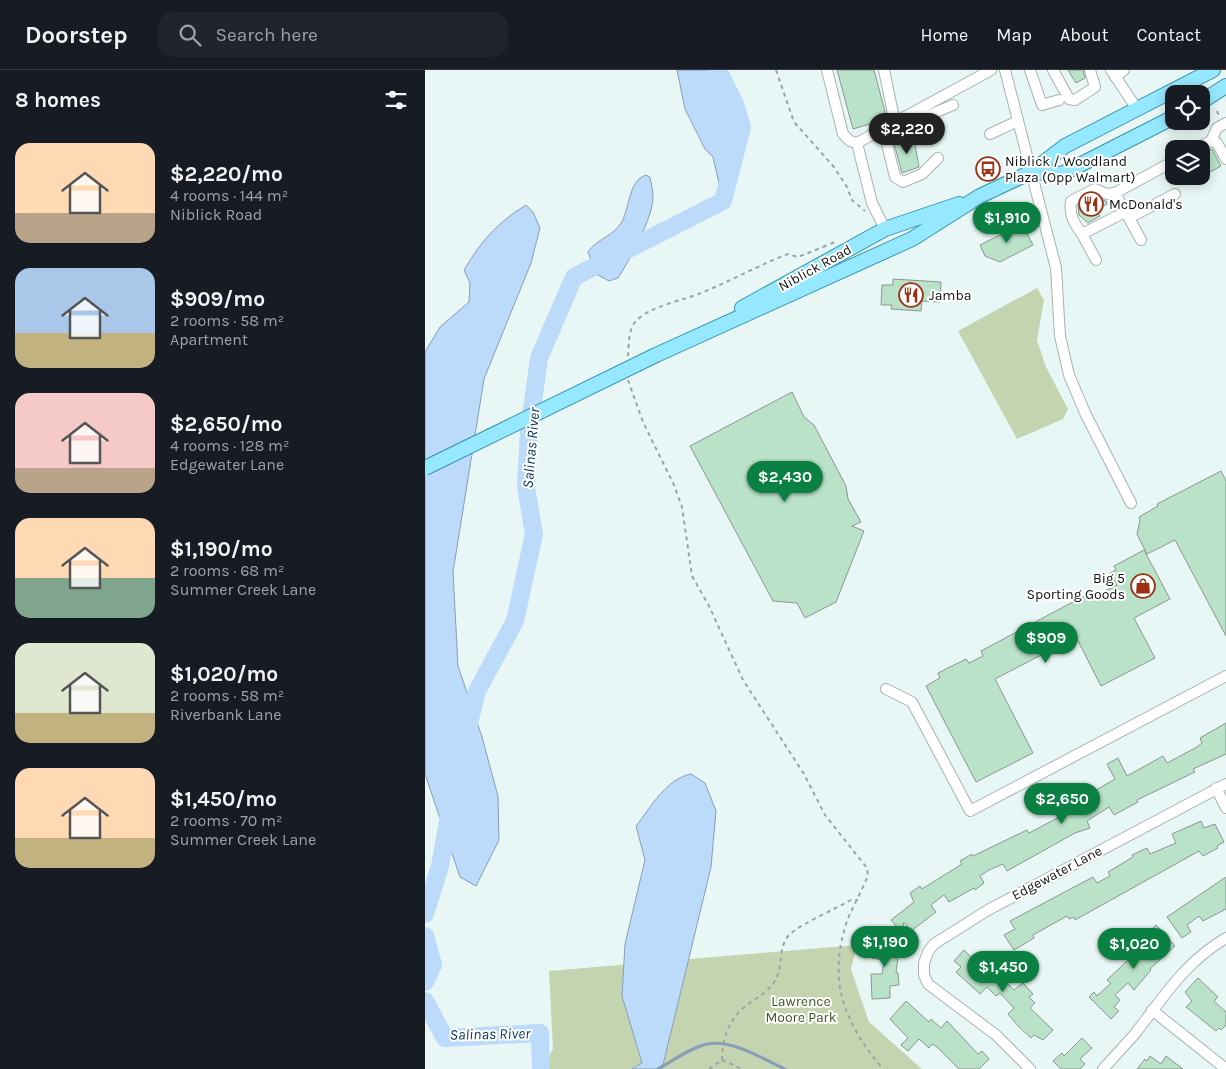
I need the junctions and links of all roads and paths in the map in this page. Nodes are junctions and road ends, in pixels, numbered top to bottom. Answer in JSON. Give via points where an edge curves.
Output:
{"nodes":[{"id":1,"x":776,"y":70,"type":"edge"},
{"id":2,"x":827,"y":70,"type":"edge"},
{"id":3,"x":884,"y":70,"type":"edge"},
{"id":4,"x":991,"y":70,"type":"edge"},
{"id":5,"x":1005,"y":70,"type":"edge"},
{"id":6,"x":1031,"y":70,"type":"edge"},
{"id":7,"x":1053,"y":70,"type":"edge"},
{"id":8,"x":1090,"y":70,"type":"edge"},
{"id":9,"x":1124,"y":70,"type":"edge"},
{"id":10,"x":1213,"y":70,"type":"edge"},
{"id":11,"x":1113,"y":73,"type":"edge"},
{"id":12,"x":1226,"y":86,"type":"edge"},
{"id":13,"x":1210,"y":96,"type":"edge"},
{"id":14,"x":1059,"y":100,"type":"dead end"},
{"id":15,"x":953,"y":105,"type":"dead end"},
{"id":16,"x":1137,"y":109,"type":"junction"},
{"id":17,"x":1018,"y":121,"type":"junction"},
{"id":18,"x":895,"y":122,"type":"junction"},
{"id":19,"x":1165,"y":122,"type":"edge"},
{"id":20,"x":1226,"y":123,"type":"edge"},
{"id":21,"x":990,"y":134,"type":"dead end"},
{"id":22,"x":1211,"y":141,"type":"joint"},
{"id":23,"x":857,"y":143,"type":"junction"},
{"id":24,"x":938,"y":158,"type":"dead end"},
{"id":25,"x":1226,"y":159,"type":"edge"},
{"id":26,"x":1165,"y":166,"type":"edge"},
{"id":27,"x":1031,"y":172,"type":"junction"},
{"id":28,"x":1115,"y":193,"type":"junction"},
{"id":29,"x":1175,"y":194,"type":"dead end"},
{"id":30,"x":981,"y":196,"type":"junction"},
{"id":31,"x":867,"y":212,"type":"dead end"},
{"id":32,"x":1127,"y":215,"type":"junction"},
{"id":33,"x":885,"y":229,"type":"junction"},
{"id":34,"x":1082,"y":234,"type":"junction"},
{"id":35,"x":1141,"y":240,"type":"dead end"},
{"id":36,"x":839,"y":241,"type":"dead end"},
{"id":37,"x":823,"y":247,"type":"junction"},
{"id":38,"x":1096,"y":260,"type":"dead end"},
{"id":39,"x":828,"y":261,"type":"junction"},
{"id":40,"x":656,"y":355,"type":"junction"},
{"id":41,"x":628,"y":361,"type":"dead end"},
{"id":42,"x":628,"y":378,"type":"dead end"},
{"id":43,"x":425,"y":468,"type":"edge"},
{"id":44,"x":1131,"y":503,"type":"dead end"},
{"id":45,"x":1226,"y":676,"type":"edge"},
{"id":46,"x":886,"y":689,"type":"dead end"},
{"id":47,"x":1226,"y":784,"type":"edge"},
{"id":48,"x":1216,"y":788,"type":"junction"},
{"id":49,"x":1226,"y":808,"type":"edge"},
{"id":50,"x":858,"y":900,"type":"junction"},
{"id":51,"x":1226,"y":938,"type":"edge"},
{"id":52,"x":1152,"y":1010,"type":"junction"},
{"id":53,"x":722,"y":1060,"type":"junction"},
{"id":54,"x":709,"y":1069,"type":"edge"},
{"id":55,"x":742,"y":1069,"type":"edge"},
{"id":56,"x":883,"y":1069,"type":"edge"},
{"id":57,"x":1030,"y":1069,"type":"edge"},
{"id":58,"x":1103,"y":1069,"type":"edge"},
{"id":59,"x":1226,"y":1069,"type":"edge"}],
"edges":[{"from":1,"to":31,"type":"path","via":[[794,122],[834,167],[852,200]]},
{"from":2,"to":23,"type":"street","via":[[843,134]]},
{"from":3,"to":18,"type":"street"},
{"from":4,"to":18,"type":"street"},
{"from":5,"to":17,"type":"street"},
{"from":6,"to":14,"type":"street","via":[[1042,105]]},
{"from":7,"to":8,"type":"street","via":[[1064,94],[1075,100],[1095,86]]},
{"from":9,"to":11,"type":"street"},
{"from":10,"to":16,"type":"main road","name":"Niblick Road"},
{"from":11,"to":16,"type":"street"},
{"from":12,"to":13,"type":"main road"},
{"from":15,"to":24,"type":"street","via":[[922,118],[886,140],[895,177],[903,182],[922,174]]},
{"from":16,"to":27,"type":"main road","name":"Niblick Road","via":[[1065,146]]},
{"from":17,"to":21,"type":"street"},
{"from":17,"to":27,"type":"street"},
{"from":18,"to":23,"type":"street"},
{"from":19,"to":27,"type":"main road","name":"Niblick Road","via":[[1062,174]]},
{"from":20,"to":22,"type":"street","via":[[1217,128]]},
{"from":22,"to":25,"type":"street","via":[[1217,143]]},
{"from":23,"to":33,"type":"street","via":[[872,203]]},
{"from":26,"to":28,"type":"street"},
{"from":27,"to":30,"type":"main road","name":"Niblick Road"},
{"from":27,"to":44,"type":"street","via":[[1056,268],[1061,336],[1069,375]]},
{"from":28,"to":32,"type":"street"},
{"from":28,"to":34,"type":"street","via":[[1107,194],[1095,189],[1071,201],[1069,211]]},
{"from":29,"to":32,"type":"street"},
{"from":30,"to":33,"type":"main road","name":"Niblick Road"},
{"from":30,"to":40,"type":"main road","name":"Niblick Road","via":[[912,239]]},
{"from":32,"to":34,"type":"street"},
{"from":32,"to":35,"type":"street"},
{"from":33,"to":39,"type":"main road","name":"Niblick Road"},
{"from":34,"to":38,"type":"street"},
{"from":36,"to":37,"type":"path"},
{"from":37,"to":39,"type":"path"},
{"from":37,"to":41,"type":"path","via":[[798,257],[789,254],[645,315],[631,329]]},
{"from":39,"to":40,"type":"main road","name":"Niblick Road"},
{"from":40,"to":43,"type":"main road","name":"Niblick Road","bridge":true},
{"from":42,"to":50,"type":"path","via":[[630,392],[682,507],[692,576],[743,680],[804,774],[825,815],[867,868],[868,876]]},
{"from":45,"to":46,"type":"street","via":[[970,811],[912,702]]},
{"from":47,"to":48,"type":"street","name":"Edgewater Lane"},
{"from":48,"to":49,"type":"street"},
{"from":48,"to":57,"type":"street","name":"Edgewater Lane","via":[[988,910],[931,948],[924,963],[924,975],[929,984],[996,1035]]},
{"from":50,"to":53,"type":"path","via":[[851,900],[791,933],[784,942],[775,980],[763,995],[732,1020]]},
{"from":50,"to":56,"type":"path","via":[[848,920],[837,961],[838,982],[855,1032]]},
{"from":51,"to":52,"type":"street","via":[[1199,956]]},
{"from":52,"to":58,"type":"street"},
{"from":52,"to":59,"type":"street"},
{"from":53,"to":54,"type":"path"},
{"from":53,"to":55,"type":"path"}]}
